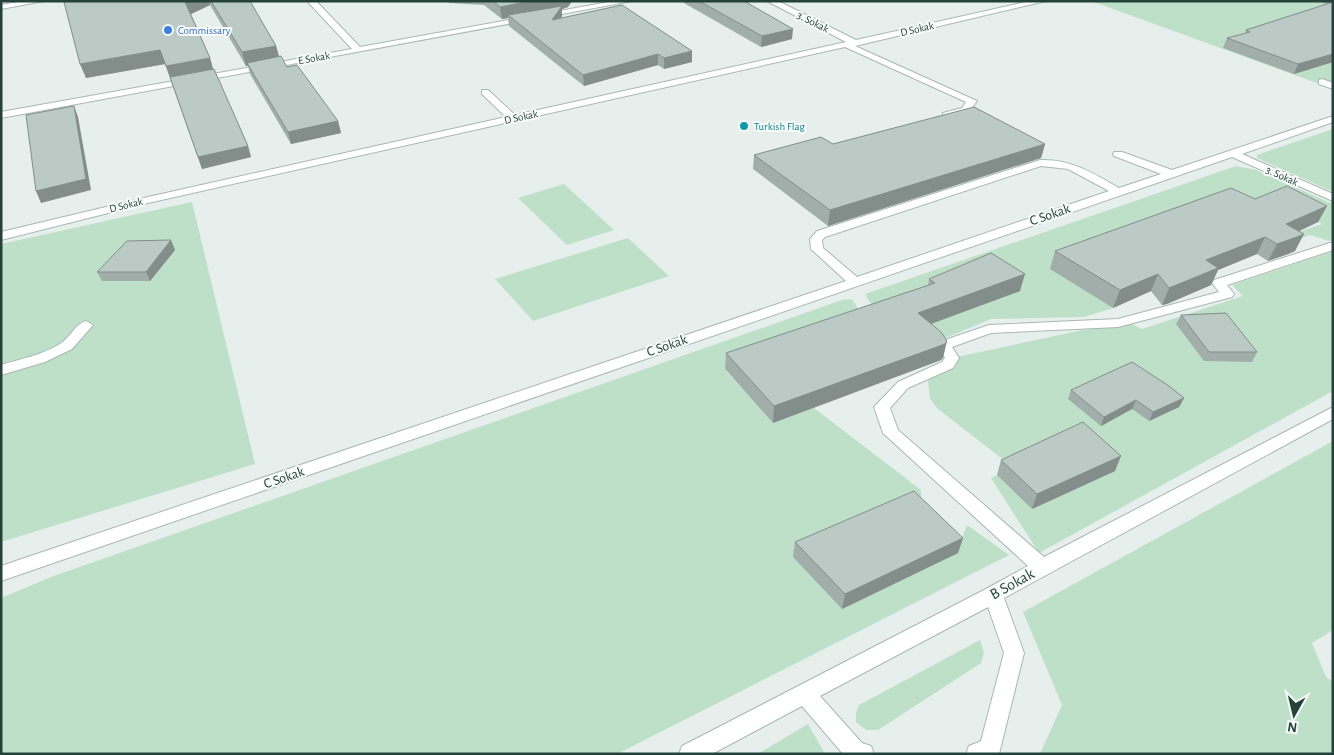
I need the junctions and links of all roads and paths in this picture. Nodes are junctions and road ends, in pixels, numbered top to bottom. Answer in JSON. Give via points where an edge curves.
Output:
{"nodes":[{"id":1,"x":40,"y":1,"type":"edge"},
{"id":2,"x":311,"y":1,"type":"edge"},
{"id":3,"x":628,"y":1,"type":"edge"},
{"id":4,"x":771,"y":1,"type":"edge"},
{"id":5,"x":1042,"y":1,"type":"edge"},
{"id":6,"x":1,"y":7,"type":"edge"},
{"id":7,"x":851,"y":44,"type":"junction"},
{"id":8,"x":358,"y":50,"type":"junction"},
{"id":9,"x":1322,"y":82,"type":"dead end"},
{"id":10,"x":1333,"y":86,"type":"edge"},
{"id":11,"x":485,"y":92,"type":"dead end"},
{"id":12,"x":1,"y":115,"type":"edge"},
{"id":13,"x":941,"y":117,"type":"edge"},
{"id":14,"x":513,"y":119,"type":"junction"},
{"id":15,"x":1333,"y":119,"type":"edge"},
{"id":16,"x":1232,"y":153,"type":"junction"},
{"id":17,"x":1118,"y":154,"type":"dead end"},
{"id":18,"x":1172,"y":174,"type":"junction"},
{"id":19,"x":1118,"y":192,"type":"junction"},
{"id":20,"x":1333,"y":198,"type":"edge"},
{"id":21,"x":1,"y":236,"type":"edge"},
{"id":22,"x":1333,"y":246,"type":"edge"},
{"id":23,"x":854,"y":282,"type":"junction"},
{"id":24,"x":86,"y":325,"type":"dead end"},
{"id":25,"x":1,"y":370,"type":"edge"},
{"id":26,"x":1333,"y":412,"type":"edge"},
{"id":27,"x":1042,"y":567,"type":"junction"},
{"id":28,"x":1,"y":574,"type":"edge"},
{"id":29,"x":993,"y":595,"type":"junction"},
{"id":30,"x":804,"y":693,"type":"junction"},
{"id":31,"x":690,"y":754,"type":"edge"},
{"id":32,"x":863,"y":754,"type":"edge"},
{"id":33,"x":977,"y":754,"type":"edge"}],
"edges":[{"from":1,"to":6,"type":"lane"},
{"from":2,"to":8,"type":"lane"},
{"from":3,"to":8,"type":"lane","name":"E Sokak"},
{"from":4,"to":7,"type":"lane","name":"3. Sokak"},
{"from":5,"to":7,"type":"lane","name":"D Sokak"},
{"from":7,"to":13,"type":"lane","name":"3. Sokak","via":[[972,101],[966,110]]},
{"from":7,"to":14,"type":"lane","name":"D Sokak"},
{"from":8,"to":12,"type":"lane","name":"E Sokak"},
{"from":9,"to":10,"type":"lane"},
{"from":11,"to":14,"type":"lane"},
{"from":14,"to":21,"type":"lane","name":"D Sokak"},
{"from":15,"to":16,"type":"lane","name":"C Sokak"},
{"from":16,"to":18,"type":"lane","name":"C Sokak"},
{"from":16,"to":20,"type":"lane","name":"3. Sokak"},
{"from":17,"to":18,"type":"lane"},
{"from":18,"to":19,"type":"lane","name":"C Sokak"},
{"from":19,"to":23,"type":"lane","name":"C Sokak"},
{"from":19,"to":23,"type":"lane","via":[[1070,165],[1040,163],[821,234],[816,239],[817,249]]},
{"from":22,"to":27,"type":"lane","via":[[1219,283],[1227,294],[1118,323],[989,329],[944,345],[952,358],[948,365],[902,385],[882,407],[892,433]]},
{"from":23,"to":28,"type":"lane","name":"C Sokak"},
{"from":24,"to":25,"type":"lane","via":[[67,346],[40,359]]},
{"from":26,"to":27,"type":"lane","name":"B Sokak"},
{"from":27,"to":29,"type":"lane","name":"B Sokak"},
{"from":29,"to":30,"type":"lane","name":"B Sokak"},
{"from":29,"to":33,"type":"lane","via":[[1014,653],[990,748]]},
{"from":30,"to":31,"type":"lane","name":"B Sokak"},
{"from":30,"to":32,"type":"lane","via":[[854,750]]}]}
